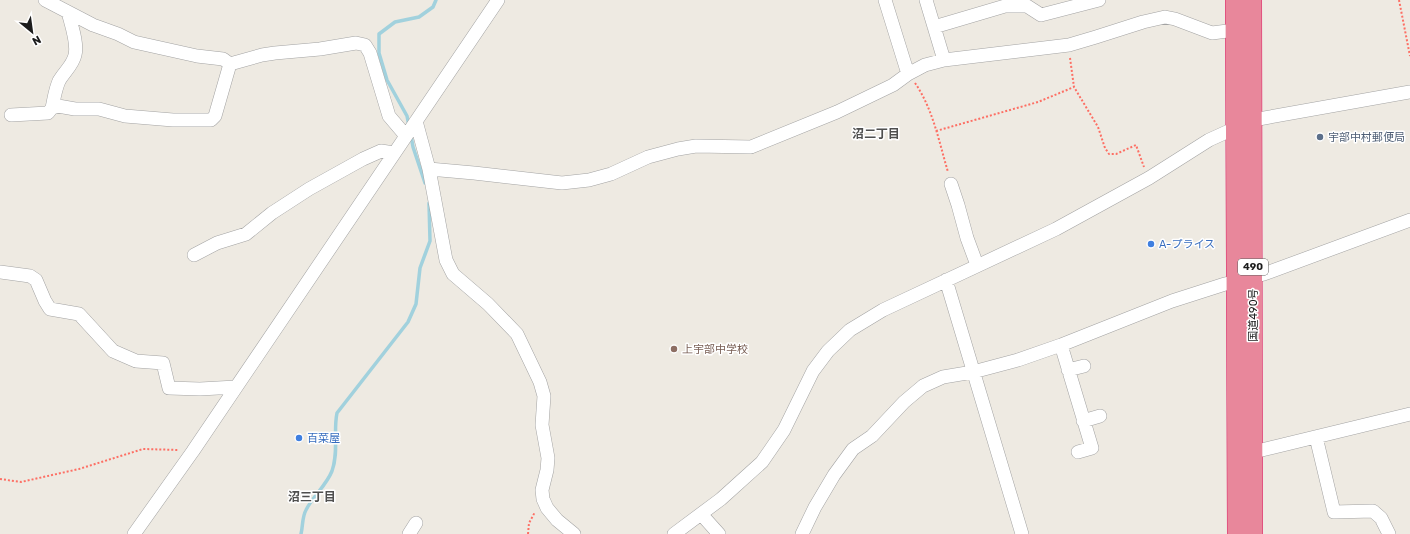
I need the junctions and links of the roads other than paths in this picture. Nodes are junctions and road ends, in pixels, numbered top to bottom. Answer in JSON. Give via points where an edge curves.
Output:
{"nodes":[{"id":1,"x":45,"y":0,"type":"edge"},
{"id":2,"x":498,"y":0,"type":"edge"},
{"id":3,"x":886,"y":0,"type":"edge"},
{"id":4,"x":926,"y":0,"type":"edge"},
{"id":5,"x":1097,"y":0,"type":"edge"},
{"id":6,"x":1235,"y":0,"type":"edge"},
{"id":7,"x":1252,"y":0,"type":"edge"},
{"id":8,"x":1026,"y":3,"type":"edge"},
{"id":9,"x":68,"y":12,"type":"junction"},
{"id":10,"x":934,"y":26,"type":"junction"},
{"id":11,"x":1244,"y":29,"type":"junction"},
{"id":12,"x":944,"y":60,"type":"junction"},
{"id":13,"x":230,"y":64,"type":"junction"},
{"id":14,"x":908,"y":74,"type":"junction"},
{"id":15,"x":1410,"y":92,"type":"edge"},
{"id":16,"x":52,"y":108,"type":"junction"},
{"id":17,"x":11,"y":115,"type":"dead end"},
{"id":18,"x":1253,"y":120,"type":"junction"},
{"id":19,"x":416,"y":121,"type":"junction"},
{"id":20,"x":1235,"y":128,"type":"junction"},
{"id":21,"x":406,"y":136,"type":"junction"},
{"id":22,"x":394,"y":153,"type":"junction"},
{"id":23,"x":429,"y":169,"type":"junction"},
{"id":24,"x":951,"y":184,"type":"road end"},
{"id":25,"x":1410,"y":220,"type":"edge"},
{"id":26,"x":194,"y":255,"type":"dead end"},
{"id":27,"x":977,"y":265,"type":"junction"},
{"id":28,"x":0,"y":272,"type":"edge"},
{"id":29,"x":1244,"y":279,"type":"junction"},
{"id":30,"x":946,"y":280,"type":"junction"},
{"id":31,"x":1060,"y":345,"type":"junction"},
{"id":32,"x":1084,"y":366,"type":"dead end"},
{"id":33,"x":1068,"y":370,"type":"junction"},
{"id":34,"x":973,"y":372,"type":"junction"},
{"id":35,"x":236,"y":387,"type":"junction"},
{"id":36,"x":1410,"y":414,"type":"edge"},
{"id":37,"x":1100,"y":416,"type":"dead end"},
{"id":38,"x":1083,"y":421,"type":"junction"},
{"id":39,"x":1316,"y":436,"type":"junction"},
{"id":40,"x":1078,"y":452,"type":"dead end"},
{"id":41,"x":1245,"y":454,"type":"junction"},
{"id":42,"x":701,"y":514,"type":"junction"},
{"id":43,"x":134,"y":534,"type":"edge"},
{"id":44,"x":574,"y":534,"type":"edge"},
{"id":45,"x":674,"y":534,"type":"edge"},
{"id":46,"x":719,"y":534,"type":"edge"},
{"id":47,"x":802,"y":534,"type":"edge"},
{"id":48,"x":1022,"y":534,"type":"edge"},
{"id":49,"x":1237,"y":534,"type":"edge"},
{"id":50,"x":1253,"y":534,"type":"edge"},
{"id":51,"x":1389,"y":534,"type":"edge"}],
"edges":[{"from":1,"to":9,"type":"street"},
{"from":2,"to":19,"type":"street"},
{"from":3,"to":14,"type":"street"},
{"from":4,"to":10,"type":"street"},
{"from":5,"to":8,"type":"street","via":[[1041,15]]},
{"from":6,"to":11,"type":"highway","name":"国道490号","number":"490"},
{"from":7,"to":11,"type":"highway","name":"国道490号","number":"490"},
{"from":8,"to":10,"type":"street","via":[[1004,6]]},
{"from":9,"to":13,"type":"street","via":[[134,42],[223,59]]},
{"from":9,"to":16,"type":"street","via":[[75,55],[59,81]]},
{"from":10,"to":12,"type":"street"},
{"from":11,"to":12,"type":"street","via":[[1212,34],[1165,17],[1069,44]]},
{"from":11,"to":18,"type":"highway","name":"国道490号","number":"490"},
{"from":11,"to":20,"type":"highway","name":"国道490号","number":"490"},
{"from":12,"to":14,"type":"street","via":[[925,65]]},
{"from":13,"to":16,"type":"street","via":[[215,116],[211,120],[173,120],[125,116],[99,110],[58,106]]},
{"from":13,"to":21,"type":"street","via":[[275,53],[356,43],[365,45],[370,53],[388,116]]},
{"from":14,"to":23,"type":"street","via":[[893,86],[751,147],[696,146],[678,149],[648,157],[611,174],[590,180],[562,183]]},
{"from":15,"to":18,"type":"street"},
{"from":16,"to":17,"type":"street","via":[[48,113]]},
{"from":18,"to":20,"type":"street"},
{"from":18,"to":29,"type":"highway","name":"国道490号","number":"490"},
{"from":19,"to":21,"type":"street"},
{"from":19,"to":23,"type":"street"},
{"from":20,"to":27,"type":"street","via":[[1208,140],[1149,178],[1056,229]]},
{"from":20,"to":29,"type":"highway","name":"国道490号","number":"490"},
{"from":21,"to":22,"type":"street"},
{"from":22,"to":26,"type":"street","via":[[381,151],[363,159],[309,189],[246,234],[217,243]]},
{"from":22,"to":35,"type":"street"},
{"from":23,"to":44,"type":"street","via":[[436,215],[448,265],[453,274],[488,304],[517,334],[540,382],[544,396],[542,425],[548,458],[542,490],[543,499],[546,508]]},
{"from":24,"to":27,"type":"street"},
{"from":25,"to":29,"type":"street"},
{"from":27,"to":30,"type":"street"},
{"from":28,"to":35,"type":"street","via":[[30,276],[36,280],[50,309],[78,314],[113,351],[136,361],[163,363],[168,388]]},
{"from":29,"to":31,"type":"street","via":[[1172,301]]},
{"from":29,"to":41,"type":"highway","name":"国道490号","number":"490"},
{"from":30,"to":34,"type":"street"},
{"from":30,"to":42,"type":"street","via":[[883,310],[850,330],[813,371],[784,430],[762,462]]},
{"from":31,"to":33,"type":"street"},
{"from":31,"to":34,"type":"street"},
{"from":32,"to":33,"type":"street"},
{"from":33,"to":38,"type":"street"},
{"from":34,"to":47,"type":"street","via":[[944,377],[923,386],[872,436],[853,449],[834,475]]},
{"from":34,"to":48,"type":"street"},
{"from":35,"to":43,"type":"street"},
{"from":36,"to":39,"type":"street"},
{"from":37,"to":38,"type":"street"},
{"from":38,"to":40,"type":"street","via":[[1092,448]]},
{"from":39,"to":41,"type":"street"},
{"from":39,"to":51,"type":"street","via":[[1334,512],[1373,510],[1381,518]]},
{"from":41,"to":49,"type":"highway","name":"国道490号","number":"490"},
{"from":41,"to":50,"type":"highway","name":"国道490号","number":"490"},
{"from":42,"to":45,"type":"street"},
{"from":42,"to":46,"type":"street"}]}
